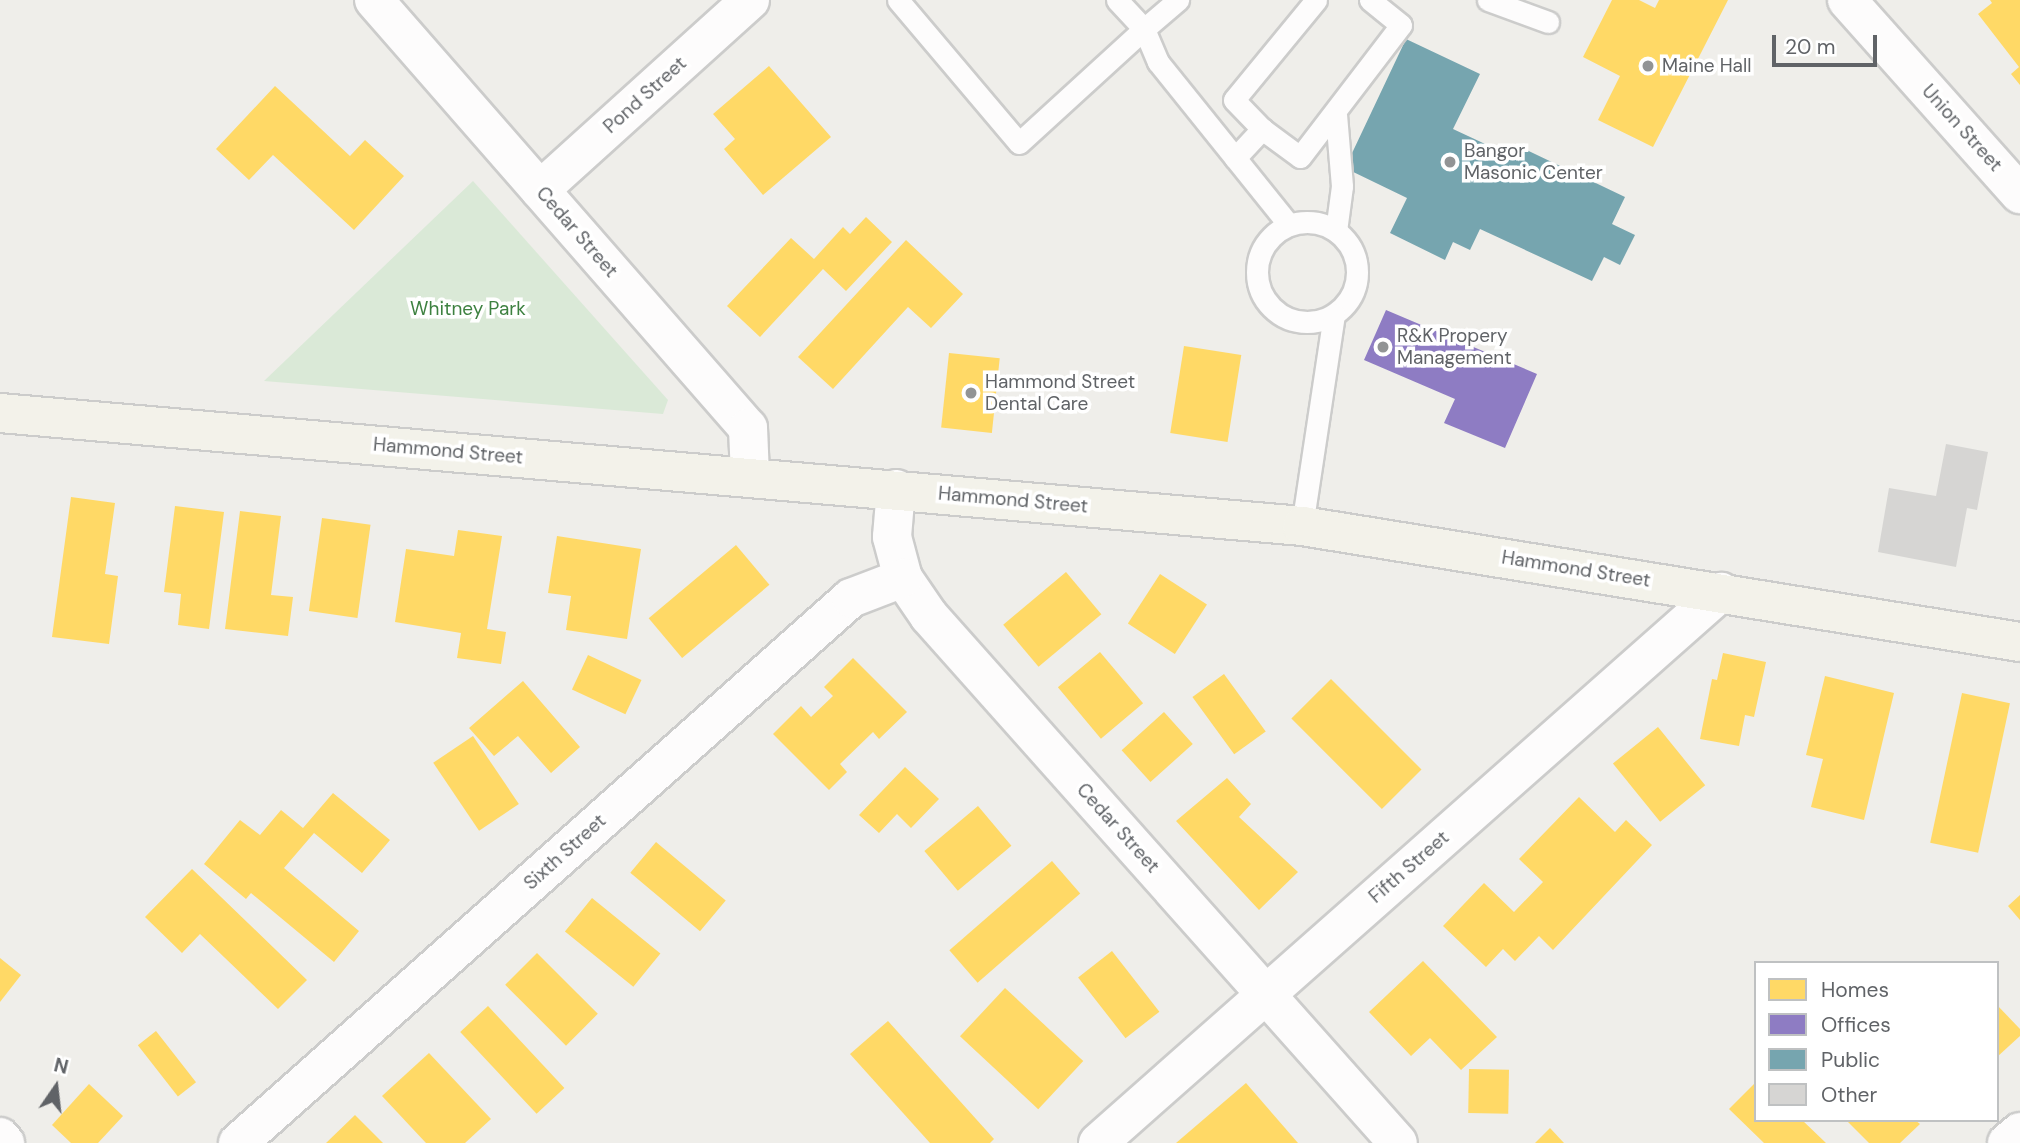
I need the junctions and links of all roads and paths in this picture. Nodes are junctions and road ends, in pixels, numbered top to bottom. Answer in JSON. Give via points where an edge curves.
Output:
{"nodes":[{"id":1,"x":374,"y":0,"type":"edge"},
{"id":2,"x":750,"y":0,"type":"edge"},
{"id":3,"x":898,"y":0,"type":"edge"},
{"id":4,"x":1117,"y":0,"type":"edge"},
{"id":5,"x":1178,"y":0,"type":"edge"},
{"id":6,"x":1316,"y":0,"type":"edge"},
{"id":7,"x":1370,"y":0,"type":"edge"},
{"id":8,"x":1488,"y":0,"type":"edge"},
{"id":9,"x":1847,"y":0,"type":"edge"},
{"id":10,"x":1548,"y":22,"type":"dead end"},
{"id":11,"x":1144,"y":29,"type":"junction"},
{"id":12,"x":1336,"y":115,"type":"junction"},
{"id":13,"x":1262,"y":129,"type":"junction"},
{"id":14,"x":1235,"y":158,"type":"junction"},
{"id":15,"x":540,"y":190,"type":"junction"},
{"id":16,"x":2020,"y":194,"type":"edge"},
{"id":17,"x":1289,"y":225,"type":"junction"},
{"id":18,"x":1336,"y":231,"type":"junction"},
{"id":19,"x":1334,"y":314,"type":"junction"},
{"id":20,"x":0,"y":413,"type":"edge"},
{"id":21,"x":750,"y":476,"type":"junction"},
{"id":22,"x":896,"y":489,"type":"junction"},
{"id":23,"x":1302,"y":526,"type":"junction"},
{"id":24,"x":903,"y":578,"type":"junction"},
{"id":25,"x":1721,"y":593,"type":"junction"},
{"id":26,"x":2020,"y":642,"type":"edge"},
{"id":27,"x":1265,"y":993,"type":"junction"},
{"id":28,"x":2020,"y":1132,"type":"edge"},
{"id":29,"x":0,"y":1137,"type":"edge"},
{"id":30,"x":5,"y":1143,"type":"edge"},
{"id":31,"x":238,"y":1143,"type":"edge"},
{"id":32,"x":1098,"y":1143,"type":"edge"},
{"id":33,"x":1398,"y":1143,"type":"edge"},
{"id":34,"x":2007,"y":1143,"type":"edge"}],
"edges":[{"from":1,"to":15,"type":"street","name":"Cedar Street"},
{"from":2,"to":15,"type":"street","name":"Pond Street"},
{"from":3,"to":11,"type":"lane","via":[[1019,143]]},
{"from":4,"to":11,"type":"lane"},
{"from":5,"to":11,"type":"lane"},
{"from":6,"to":13,"type":"lane","via":[[1234,100]]},
{"from":7,"to":12,"type":"lane","via":[[1401,25]]},
{"from":8,"to":10,"type":"lane"},
{"from":9,"to":16,"type":"street","name":"Union Street"},
{"from":11,"to":14,"type":"lane","via":[[1158,62]]},
{"from":12,"to":13,"type":"lane","via":[[1300,157]]},
{"from":12,"to":18,"type":"lane","via":[[1342,186]]},
{"from":13,"to":14,"type":"lane"},
{"from":14,"to":17,"type":"lane"},
{"from":15,"to":21,"type":"street","name":"Cedar Street","via":[[748,428]]},
{"from":17,"to":18,"type":"lane","via":[[1321,224]]},
{"from":17,"to":19,"type":"lane","via":[[1274,234],[1258,262],[1262,295],[1272,308],[1302,322]]},
{"from":18,"to":19,"type":"lane","via":[[1351,250],[1357,274],[1354,289]]},
{"from":19,"to":23,"type":"lane"},
{"from":20,"to":21,"type":"main road","name":"Hammond Street"},
{"from":21,"to":22,"type":"main road","name":"Hammond Street"},
{"from":22,"to":23,"type":"main road","name":"Hammond Street"},
{"from":22,"to":24,"type":"street","name":"Cedar Street","via":[[892,537]]},
{"from":23,"to":25,"type":"main road","name":"Hammond Street"},
{"from":24,"to":27,"type":"street","name":"Cedar Street","via":[[929,616]]},
{"from":24,"to":31,"type":"street","name":"Sixth Street","via":[[843,605]]},
{"from":25,"to":26,"type":"main road","name":"Hammond Street"},
{"from":25,"to":27,"type":"street","name":"Fifth Street"},
{"from":27,"to":32,"type":"street","name":"Fifth Street"},
{"from":27,"to":33,"type":"street","name":"Cedar Street"},
{"from":28,"to":34,"type":"street"},
{"from":29,"to":30,"type":"street"}]}
